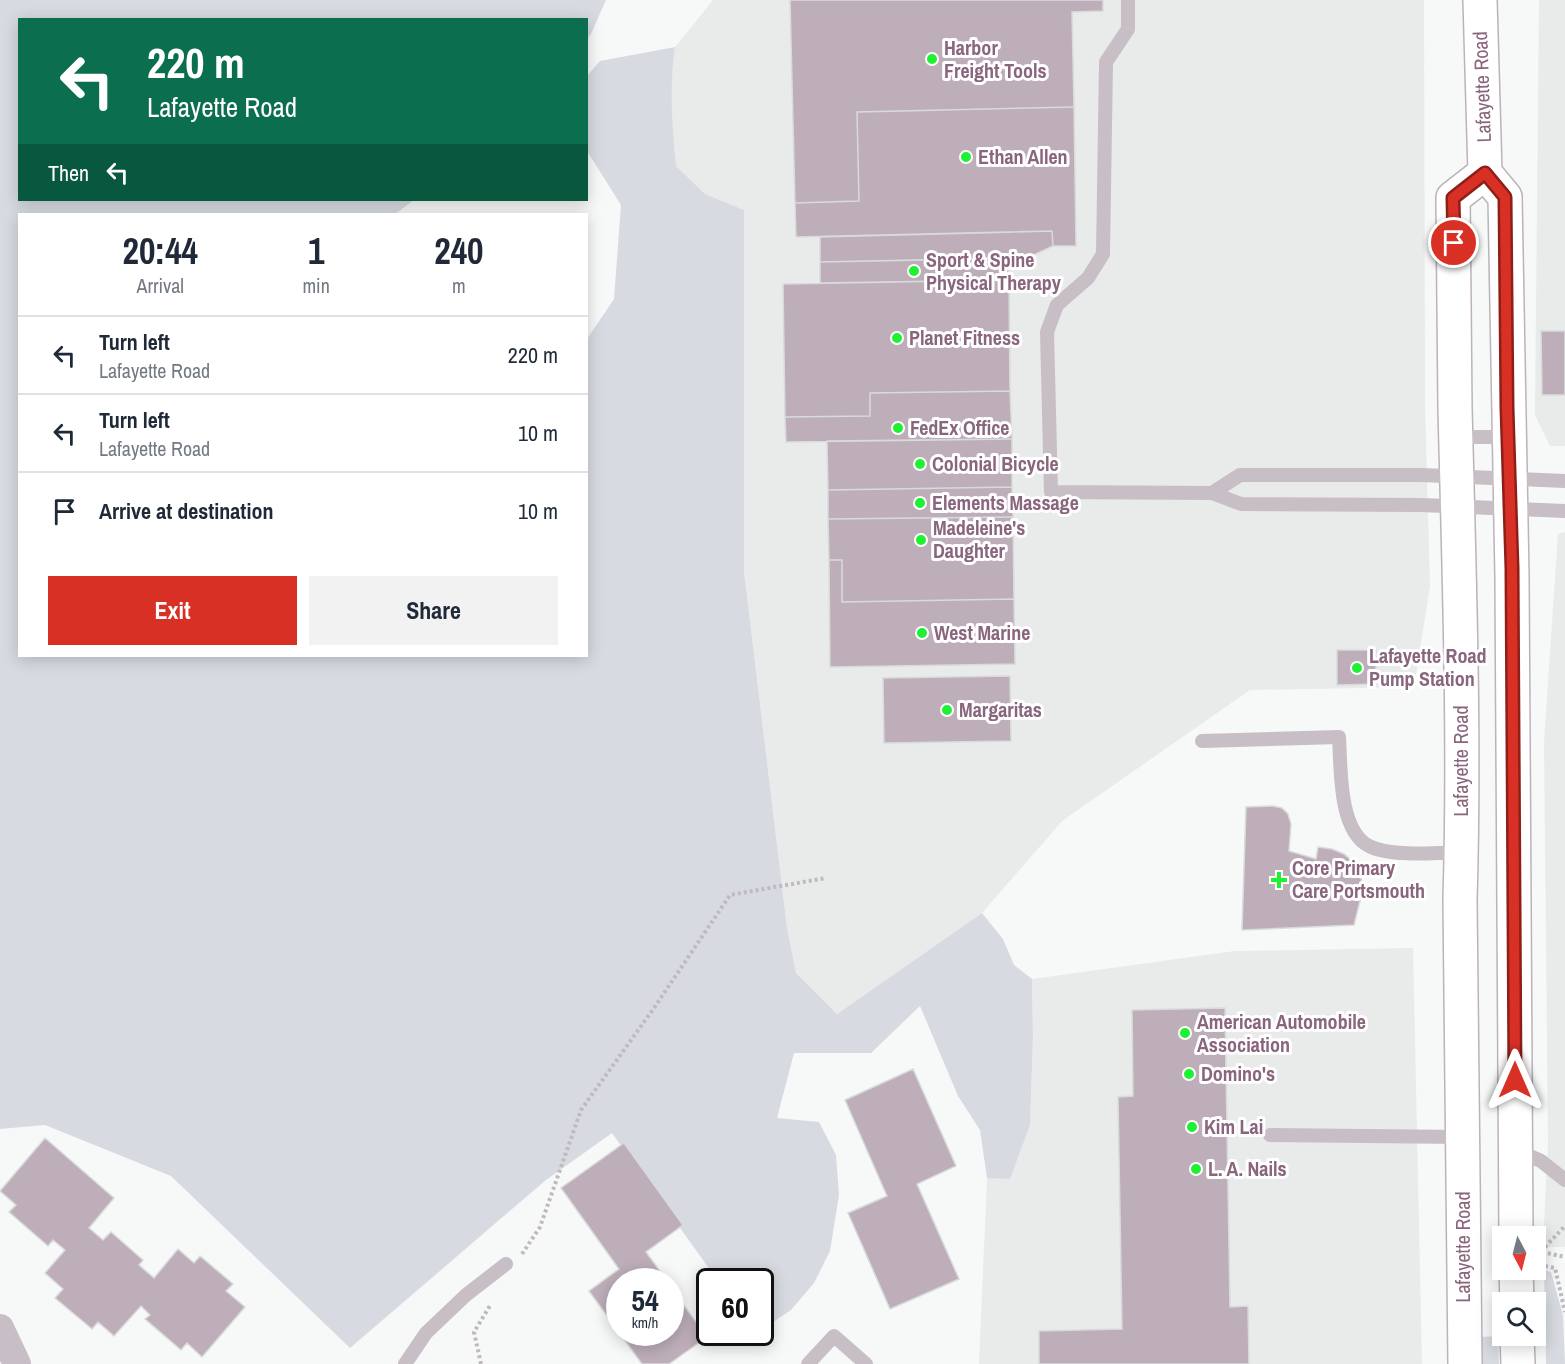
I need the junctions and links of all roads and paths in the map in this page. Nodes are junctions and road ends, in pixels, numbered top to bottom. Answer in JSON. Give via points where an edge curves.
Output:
{"nodes":[{"id":1,"x":1128,"y":0,"type":"edge"},
{"id":2,"x":1480,"y":0,"type":"edge"},
{"id":3,"x":1485,"y":173,"type":"junction"},
{"id":4,"x":1508,"y":436,"type":"junction"},
{"id":5,"x":1456,"y":437,"type":"junction"},
{"id":6,"x":1565,"y":482,"type":"edge"},
{"id":7,"x":1457,"y":492,"type":"junction"},
{"id":8,"x":1212,"y":493,"type":"junction"},
{"id":9,"x":1510,"y":494,"type":"junction"},
{"id":10,"x":1565,"y":511,"type":"edge"},
{"id":11,"x":1202,"y":741,"type":"dead end"},
{"id":12,"x":1462,"y":852,"type":"junction"},
{"id":13,"x":826,"y":878,"type":"dead end"},
{"id":14,"x":1270,"y":1135,"type":"dead end"},
{"id":15,"x":1463,"y":1137,"type":"junction"},
{"id":16,"x":1515,"y":1150,"type":"junction"},
{"id":17,"x":1565,"y":1180,"type":"edge"},
{"id":18,"x":1516,"y":1226,"type":"edge"},
{"id":19,"x":1565,"y":1226,"type":"edge"},
{"id":20,"x":1565,"y":1257,"type":"edge"},
{"id":21,"x":512,"y":1263,"type":"joint"},
{"id":22,"x":1546,"y":1268,"type":"edge"},
{"id":23,"x":493,"y":1302,"type":"dead end"},
{"id":24,"x":1565,"y":1312,"type":"edge"},
{"id":25,"x":0,"y":1328,"type":"edge"},
{"id":26,"x":1517,"y":1346,"type":"edge"},
{"id":27,"x":17,"y":1364,"type":"edge"},
{"id":28,"x":405,"y":1364,"type":"edge"},
{"id":29,"x":480,"y":1364,"type":"edge"},
{"id":30,"x":808,"y":1364,"type":"edge"},
{"id":31,"x":866,"y":1364,"type":"edge"},
{"id":32,"x":1465,"y":1364,"type":"edge"},
{"id":33,"x":1518,"y":1364,"type":"edge"}],
"edges":[{"from":1,"to":8,"type":"lane","via":[[1128,29],[1106,62],[1103,254],[1088,278],[1057,305],[1047,332],[1051,492]]},
{"from":2,"to":3,"type":"main road","name":"Lafayette Road"},
{"from":3,"to":4,"type":"main road","via":[[1505,197]]},
{"from":3,"to":5,"type":"main road","name":"Lafayette Road","via":[[1453,198]]},
{"from":4,"to":5,"type":"lane"},
{"from":4,"to":9,"type":"main road"},
{"from":5,"to":7,"type":"main road","name":"Lafayette Road"},
{"from":6,"to":9,"type":"lane"},
{"from":7,"to":8,"type":"lane","via":[[1241,504]]},
{"from":7,"to":8,"type":"lane","via":[[1240,475]]},
{"from":7,"to":9,"type":"lane"},
{"from":7,"to":9,"type":"lane"},
{"from":7,"to":12,"type":"main road","name":"Lafayette Road"},
{"from":9,"to":10,"type":"lane"},
{"from":9,"to":16,"type":"main road"},
{"from":11,"to":12,"type":"lane","via":[[1339,737],[1342,800],[1351,827],[1368,845],[1402,854]]},
{"from":12,"to":15,"type":"main road","name":"Lafayette Road"},
{"from":13,"to":21,"type":"path","via":[[730,895],[581,1110],[540,1227]]},
{"from":14,"to":15,"type":"lane"},
{"from":15,"to":32,"type":"main road","name":"Lafayette Road"},
{"from":16,"to":17,"type":"lane","via":[[1541,1161]]},
{"from":16,"to":18,"type":"main road"},
{"from":19,"to":20,"type":"path","via":[[1541,1252]]},
{"from":21,"to":28,"type":"lane","via":[[466,1295],[426,1333]]},
{"from":22,"to":24,"type":"path","via":[[1555,1268]]},
{"from":23,"to":29,"type":"path","via":[[474,1332]]},
{"from":25,"to":27,"type":"street"},
{"from":26,"to":33,"type":"main road"},
{"from":30,"to":31,"type":"lane","via":[[834,1336]]}]}
